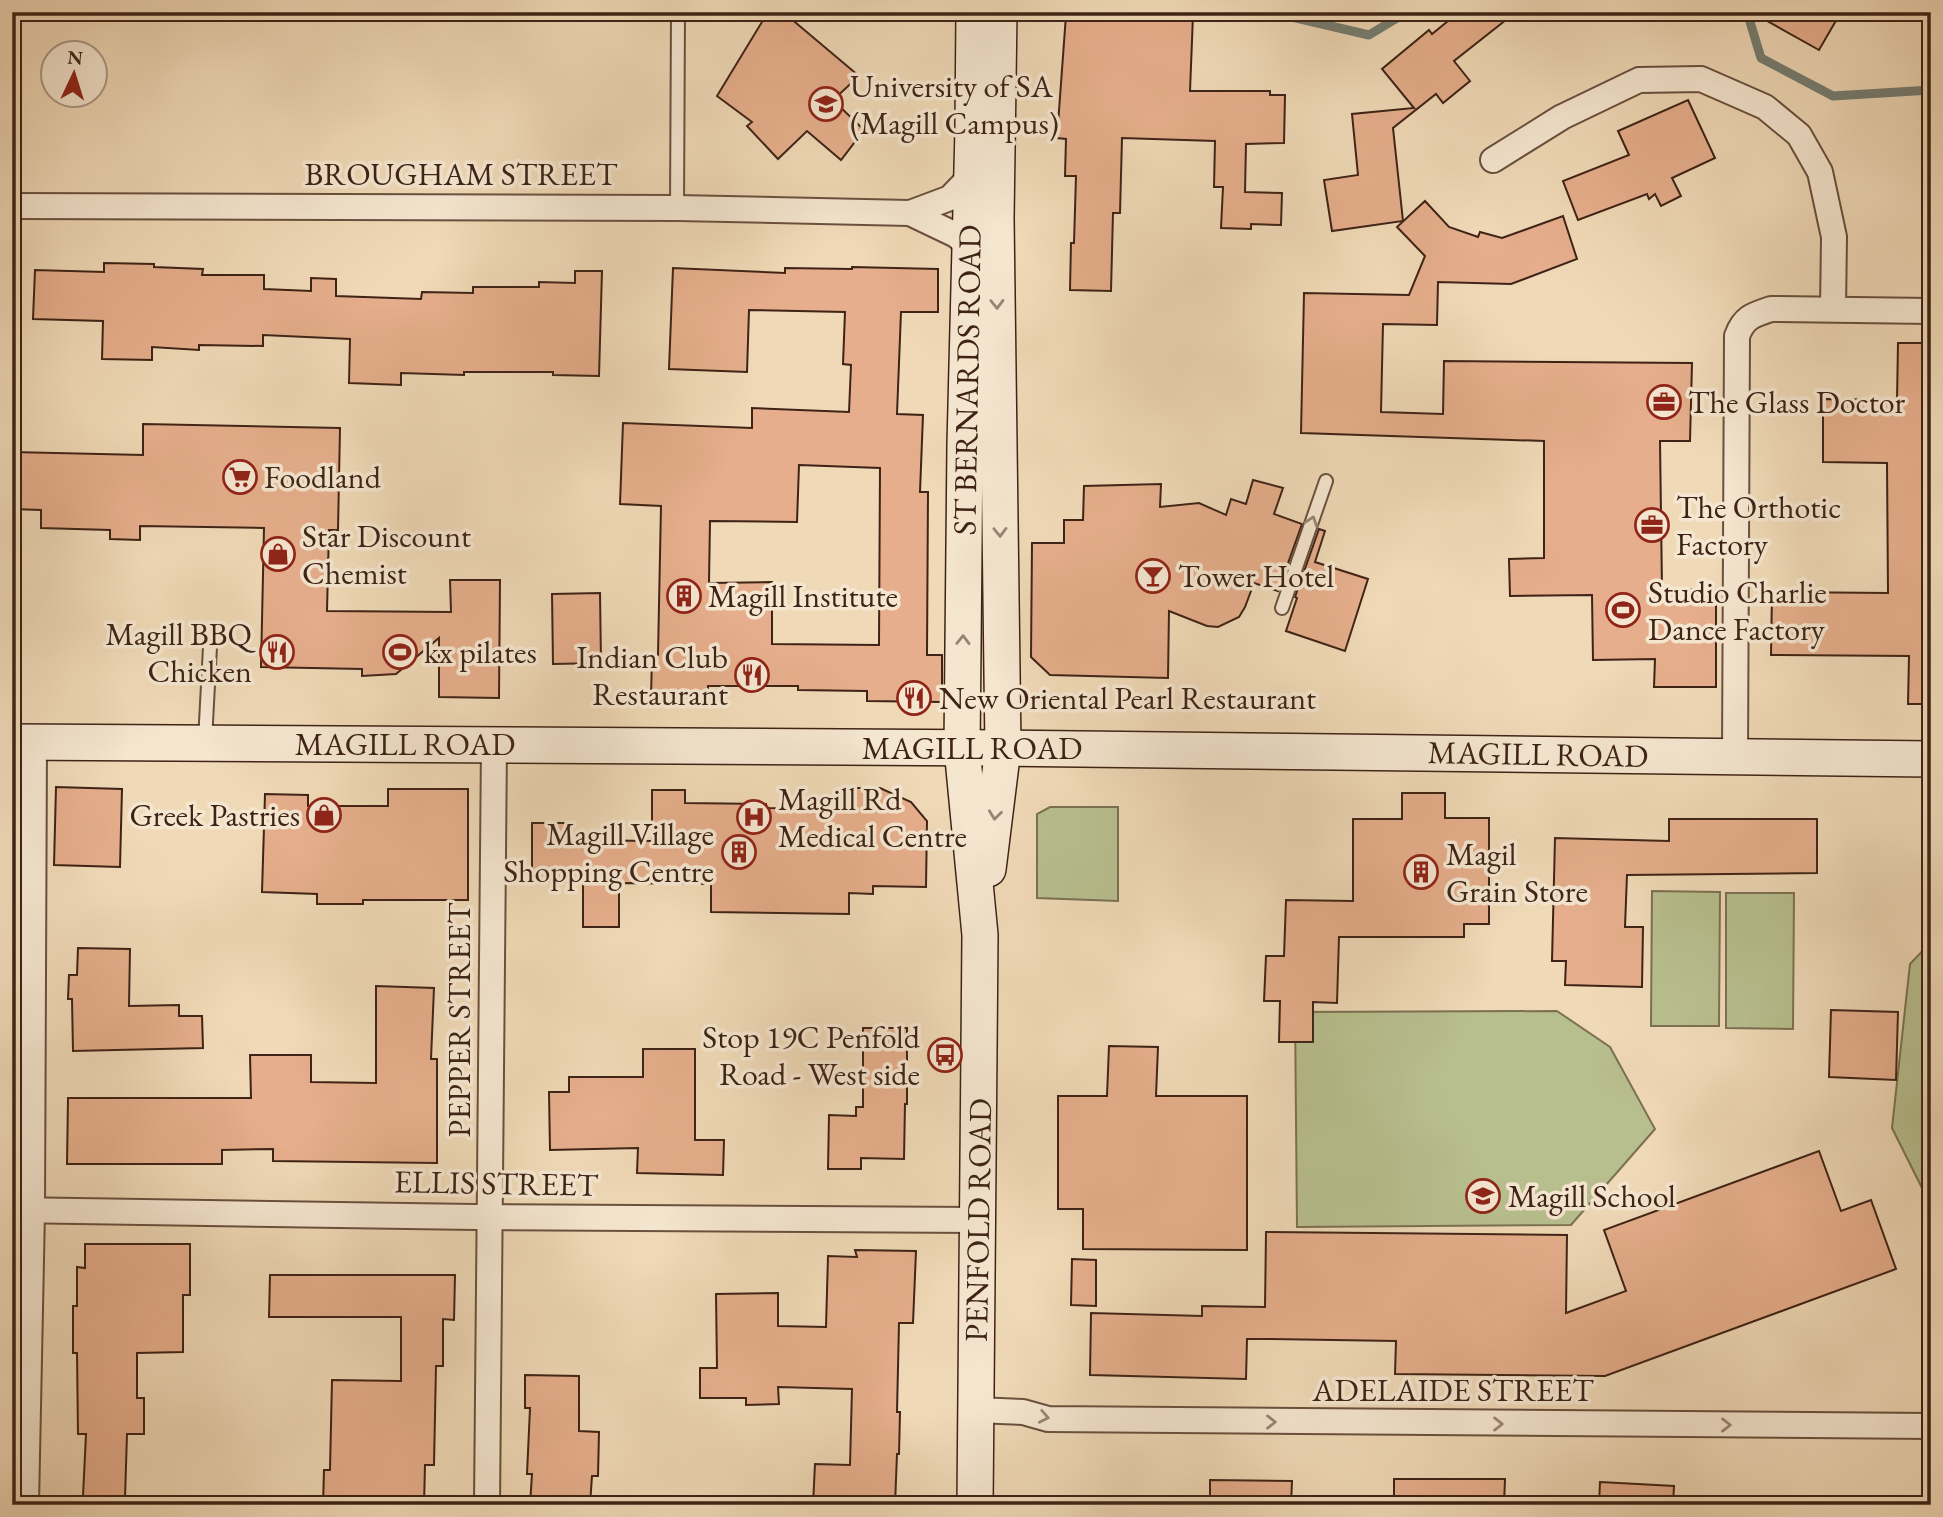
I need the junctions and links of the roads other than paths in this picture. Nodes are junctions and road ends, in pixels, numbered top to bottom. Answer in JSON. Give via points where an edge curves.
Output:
{"nodes":[{"id":1,"x":678,"y":12,"type":"edge"},
{"id":2,"x":974,"y":12,"type":"edge"},
{"id":3,"x":999,"y":12,"type":"edge"},
{"id":4,"x":1493,"y":160,"type":"dead end"},
{"id":5,"x":972,"y":175,"type":"junction"},
{"id":6,"x":12,"y":206,"type":"edge"},
{"id":7,"x":677,"y":208,"type":"junction"},
{"id":8,"x":910,"y":213,"type":"junction"},
{"id":9,"x":970,"y":247,"type":"junction"},
{"id":10,"x":1833,"y":309,"type":"junction"},
{"id":11,"x":1931,"y":311,"type":"edge"},
{"id":12,"x":1326,"y":481,"type":"dead end"},
{"id":13,"x":1282,"y":608,"type":"dead end"},
{"id":14,"x":211,"y":647,"type":"dead end"},
{"id":15,"x":23,"y":742,"type":"edge"},
{"id":16,"x":205,"y":743,"type":"junction"},
{"id":17,"x":494,"y":745,"type":"junction"},
{"id":18,"x":962,"y":748,"type":"junction"},
{"id":19,"x":1003,"y":748,"type":"junction"},
{"id":20,"x":1735,"y":757,"type":"junction"},
{"id":21,"x":1931,"y":759,"type":"edge"},
{"id":22,"x":980,"y":935,"type":"junction"},
{"id":23,"x":22,"y":1210,"type":"edge"},
{"id":24,"x":491,"y":1217,"type":"junction"},
{"id":25,"x":979,"y":1220,"type":"junction"},
{"id":26,"x":976,"y":1410,"type":"junction"},
{"id":27,"x":1931,"y":1426,"type":"edge"},
{"id":28,"x":26,"y":1505,"type":"edge"},
{"id":29,"x":487,"y":1505,"type":"edge"},
{"id":30,"x":975,"y":1505,"type":"edge"}],
"edges":[{"from":1,"to":7,"type":"lane"},
{"from":2,"to":5,"type":"main road","name":"ST BERNARDS ROAD"},
{"from":3,"to":19,"type":"main road","name":"ST BERNARDS ROAD","one_way":true,"via":[[996,231]]},
{"from":4,"to":10,"type":"street","via":[[1562,117],[1639,80],[1701,79],[1765,107],[1799,135],[1819,172],[1834,237]]},
{"from":5,"to":8,"type":"street","name":"BROUGHAM STREET","via":[[950,198]]},
{"from":5,"to":9,"type":"main road","name":"ST BERNARDS ROAD"},
{"from":6,"to":7,"type":"street","name":"BROUGHAM STREET"},
{"from":7,"to":8,"type":"street","name":"BROUGHAM STREET"},
{"from":8,"to":9,"type":"street","name":"BROUGHAM STREET","via":[[956,235]]},
{"from":18,"to":9,"type":"main road","name":"ST BERNARDS ROAD","one_way":true},
{"from":10,"to":11,"type":"street"},
{"from":10,"to":20,"type":"street","via":[[1771,309],[1742,324],[1737,336]]},
{"from":13,"to":12,"type":"lane","one_way":true},
{"from":14,"to":16,"type":"lane"},
{"from":15,"to":16,"type":"main road","name":"MAGILL ROAD"},
{"from":15,"to":23,"type":"street","via":[[34,785]]},
{"from":16,"to":17,"type":"main road","name":"MAGILL ROAD"},
{"from":17,"to":18,"type":"main road","name":"MAGILL ROAD"},
{"from":17,"to":24,"type":"street","name":"PEPPER STREET"},
{"from":18,"to":19,"type":"main road","name":"MAGILL ROAD"},
{"from":18,"to":22,"type":"main road","name":"PENFOLD ROAD"},
{"from":19,"to":20,"type":"main road","name":"MAGILL ROAD"},
{"from":19,"to":22,"type":"main road","name":"PENFOLD ROAD","one_way":true},
{"from":20,"to":21,"type":"main road","name":"MAGILL ROAD"},
{"from":22,"to":25,"type":"main road","name":"PENFOLD ROAD"},
{"from":23,"to":24,"type":"street","name":"ELLIS STREET"},
{"from":23,"to":28,"type":"street"},
{"from":24,"to":25,"type":"street","name":"ELLIS STREET"},
{"from":24,"to":29,"type":"street","name":"PEPPER STREET"},
{"from":25,"to":26,"type":"main road","name":"PENFOLD ROAD"},
{"from":26,"to":27,"type":"street","name":"ADELAIDE STREET","one_way":true,"via":[[1023,1412],[1048,1419]]},
{"from":26,"to":30,"type":"main road","name":"PENFOLD ROAD"}]}
